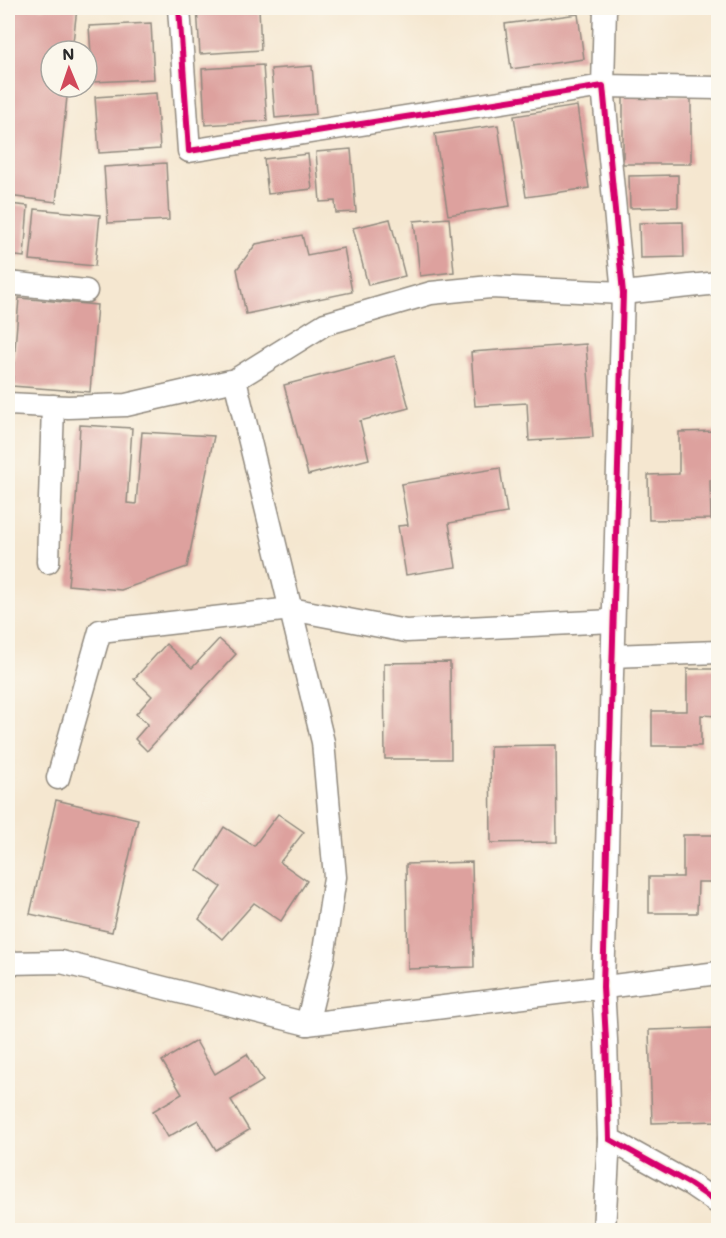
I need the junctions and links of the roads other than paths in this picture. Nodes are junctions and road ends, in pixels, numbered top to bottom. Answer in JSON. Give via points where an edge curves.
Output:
{"nodes":[{"id":1,"x":179,"y":8,"type":"edge"},
{"id":2,"x":605,"y":8,"type":"edge"},
{"id":3,"x":603,"y":86,"type":"junction"},
{"id":4,"x":718,"y":88,"type":"edge"},
{"id":5,"x":8,"y":283,"type":"edge"},
{"id":6,"x":718,"y":283,"type":"edge"},
{"id":7,"x":86,"y":291,"type":"dead end"},
{"id":8,"x":623,"y":294,"type":"junction"},
{"id":9,"x":235,"y":380,"type":"junction"},
{"id":10,"x":8,"y":404,"type":"edge"},
{"id":11,"x":53,"y":406,"type":"junction"},
{"id":12,"x":48,"y":562,"type":"dead end"},
{"id":13,"x":291,"y":609,"type":"junction"},
{"id":14,"x":613,"y":621,"type":"junction"},
{"id":15,"x":718,"y":652,"type":"edge"},
{"id":16,"x":612,"y":656,"type":"junction"},
{"id":17,"x":58,"y":778,"type":"dead end"},
{"id":18,"x":8,"y":963,"type":"edge"},
{"id":19,"x":718,"y":973,"type":"edge"},
{"id":20,"x":603,"y":987,"type":"junction"},
{"id":21,"x":307,"y":1024,"type":"junction"},
{"id":22,"x":609,"y":1139,"type":"junction"},
{"id":23,"x":718,"y":1203,"type":"edge"},
{"id":24,"x":604,"y":1230,"type":"edge"}],
"edges":[{"from":1,"to":3,"type":"street","via":[[189,151]]},
{"from":2,"to":3,"type":"street"},
{"from":3,"to":4,"type":"street"},
{"from":3,"to":8,"type":"street"},
{"from":5,"to":7,"type":"street"},
{"from":6,"to":8,"type":"street"},
{"from":8,"to":9,"type":"street","via":[[490,286],[431,293],[325,324]]},
{"from":8,"to":14,"type":"street"},
{"from":9,"to":11,"type":"street","via":[[126,405]]},
{"from":9,"to":13,"type":"street"},
{"from":10,"to":11,"type":"street"},
{"from":11,"to":12,"type":"street"},
{"from":13,"to":14,"type":"street","via":[[406,631]]},
{"from":13,"to":17,"type":"street","via":[[100,632]]},
{"from":13,"to":21,"type":"street","via":[[323,742],[335,877],[323,958]]},
{"from":14,"to":16,"type":"street"},
{"from":15,"to":16,"type":"street"},
{"from":16,"to":20,"type":"street"},
{"from":18,"to":21,"type":"street","via":[[61,962]]},
{"from":19,"to":20,"type":"street"},
{"from":20,"to":21,"type":"street"},
{"from":20,"to":22,"type":"street"},
{"from":22,"to":23,"type":"street"},
{"from":22,"to":24,"type":"street"}]}
